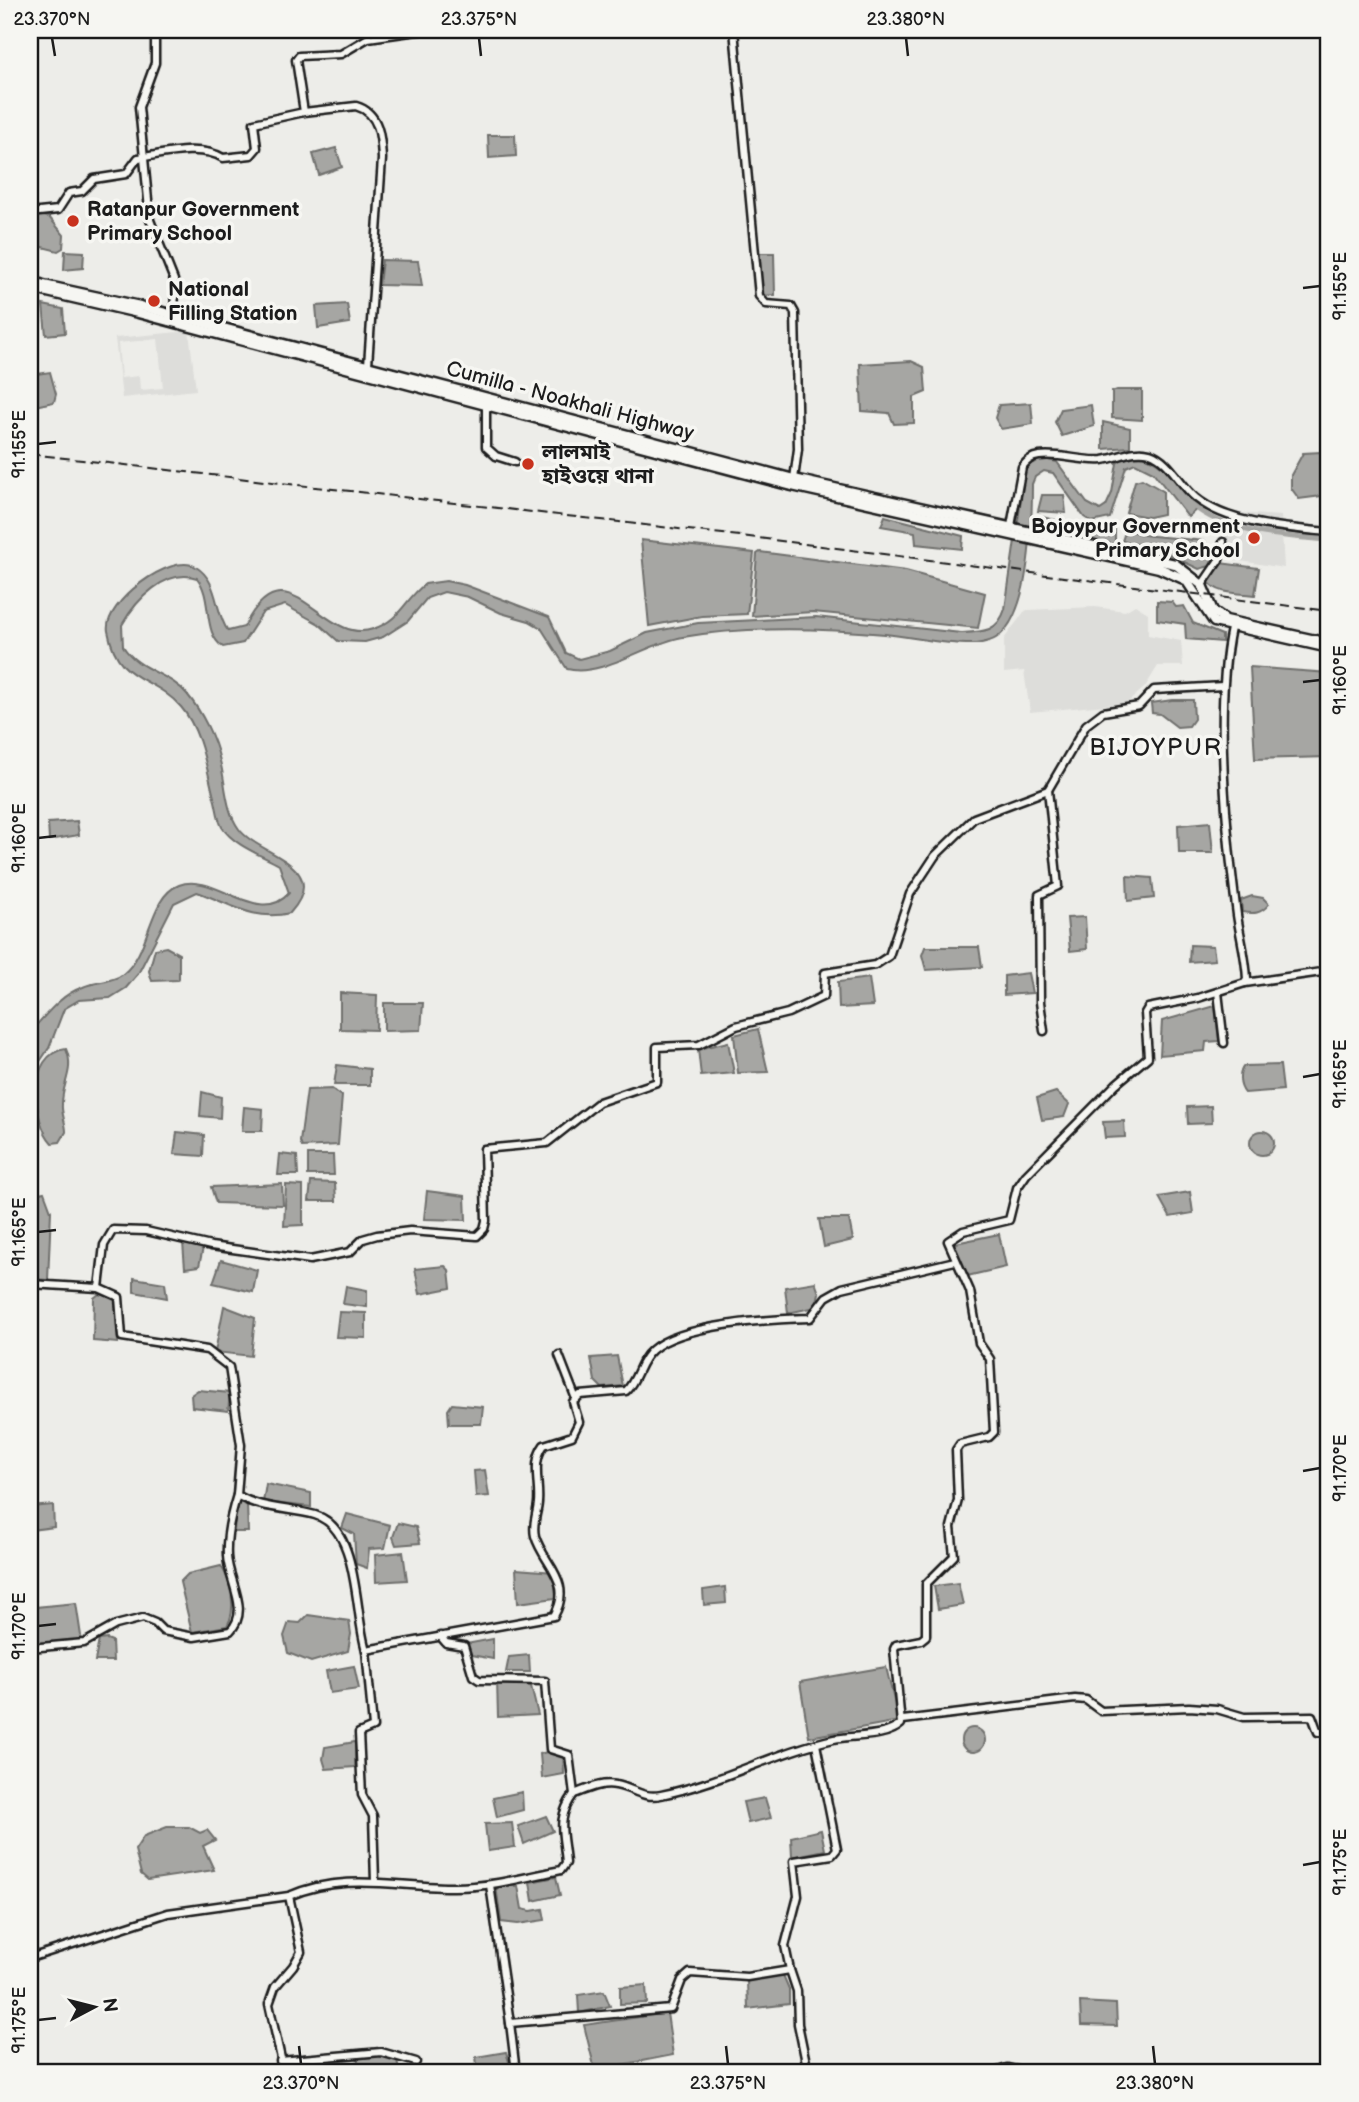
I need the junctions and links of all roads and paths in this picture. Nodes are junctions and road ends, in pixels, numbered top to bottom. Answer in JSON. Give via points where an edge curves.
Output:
{"nodes":[{"id":1,"x":155,"y":30,"type":"edge"},
{"id":2,"x":425,"y":30,"type":"edge"},
{"id":3,"x":734,"y":30,"type":"edge"},
{"id":4,"x":404,"y":32,"type":"edge"},
{"id":5,"x":304,"y":112,"type":"junction"},
{"id":6,"x":144,"y":157,"type":"junction"},
{"id":7,"x":30,"y":213,"type":"edge"},
{"id":8,"x":34,"y":286,"type":"edge"},
{"id":9,"x":175,"y":316,"type":"junction"},
{"id":10,"x":368,"y":365,"type":"junction"},
{"id":11,"x":486,"y":403,"type":"junction"},
{"id":12,"x":515,"y":462,"type":"dead end"},
{"id":13,"x":729,"y":465,"type":"junction"},
{"id":14,"x":794,"y":479,"type":"junction"},
{"id":15,"x":1010,"y":531,"type":"junction"},
{"id":16,"x":1329,"y":532,"type":"edge"},
{"id":17,"x":1223,"y":542,"type":"dead end"},
{"id":18,"x":1100,"y":551,"type":"junction"},
{"id":19,"x":1202,"y":585,"type":"junction"},
{"id":20,"x":1228,"y":624,"type":"junction"},
{"id":21,"x":1329,"y":643,"type":"edge"},
{"id":22,"x":1329,"y":648,"type":"edge"},
{"id":23,"x":1223,"y":686,"type":"junction"},
{"id":24,"x":1048,"y":790,"type":"junction"},
{"id":25,"x":1329,"y":971,"type":"edge"},
{"id":26,"x":1245,"y":983,"type":"junction"},
{"id":27,"x":1218,"y":992,"type":"junction"},
{"id":28,"x":1044,"y":1031,"type":"dead end"},
{"id":29,"x":1224,"y":1043,"type":"dead end"},
{"id":30,"x":956,"y":1261,"type":"junction"},
{"id":31,"x":30,"y":1284,"type":"edge"},
{"id":32,"x":99,"y":1288,"type":"junction"},
{"id":33,"x":559,"y":1355,"type":"dead end"},
{"id":34,"x":576,"y":1399,"type":"junction"},
{"id":35,"x":237,"y":1495,"type":"junction"},
{"id":36,"x":440,"y":1636,"type":"junction"},
{"id":37,"x":30,"y":1648,"type":"edge"},
{"id":38,"x":366,"y":1650,"type":"junction"},
{"id":39,"x":903,"y":1720,"type":"junction"},
{"id":40,"x":1329,"y":1732,"type":"edge"},
{"id":41,"x":817,"y":1744,"type":"junction"},
{"id":42,"x":574,"y":1794,"type":"junction"},
{"id":43,"x":375,"y":1882,"type":"junction"},
{"id":44,"x":490,"y":1885,"type":"junction"},
{"id":45,"x":289,"y":1896,"type":"junction"},
{"id":46,"x":30,"y":1958,"type":"edge"},
{"id":47,"x":790,"y":1970,"type":"junction"},
{"id":48,"x":510,"y":2023,"type":"junction"},
{"id":49,"x":280,"y":2061,"type":"junction"},
{"id":50,"x":416,"y":2062,"type":"dead end"},
{"id":51,"x":284,"y":2072,"type":"edge"},
{"id":52,"x":516,"y":2072,"type":"edge"},
{"id":53,"x":808,"y":2072,"type":"edge"},
{"id":54,"x":846,"y":2072,"type":"edge"},
{"id":55,"x":852,"y":2072,"type":"edge"},
{"id":56,"x":995,"y":2072,"type":"edge"},
{"id":57,"x":1026,"y":2072,"type":"edge"}],
"edges":[{"from":1,"to":6,"type":"street","via":[[155,64],[139,107]]},
{"from":2,"to":4,"type":"street"},
{"from":3,"to":14,"type":"street","via":[[759,296],[766,304],[791,306],[795,313],[798,449]]},
{"from":4,"to":5,"type":"street","via":[[368,38],[341,54],[297,58]]},
{"from":5,"to":6,"type":"street","via":[[254,123],[257,148],[251,155],[223,158],[205,151]]},
{"from":5,"to":10,"type":"street","via":[[356,106],[380,129],[382,159]]},
{"from":6,"to":7,"type":"street","via":[[136,159],[126,174],[88,182],[83,191],[66,196],[58,210]]},
{"from":6,"to":9,"type":"street","via":[[150,220],[174,280]]},
{"from":8,"to":9,"type":"main road","name":"Cumilla - Noakhali Highway"},
{"from":8,"to":11,"type":"main road"},
{"from":9,"to":10,"type":"main road","name":"Cumilla - Noakhali Highway"},
{"from":10,"to":13,"type":"main road","name":"Cumilla - Noakhali Highway"},
{"from":11,"to":12,"type":"street","via":[[486,447]]},
{"from":11,"to":13,"type":"main road"},
{"from":13,"to":14,"type":"main road","name":"Cumilla - Noakhali Highway"},
{"from":13,"to":15,"type":"main road"},
{"from":14,"to":15,"type":"main road","name":"Cumilla - Noakhali Highway"},
{"from":15,"to":16,"type":"street","via":[[1022,467],[1028,460],[1042,455],[1103,460],[1136,452],[1163,461],[1195,497],[1214,509],[1249,520]]},
{"from":15,"to":18,"type":"main road","name":"Cumilla - Noakhali Highway"},
{"from":17,"to":19,"type":"street","via":[[1219,560]]},
{"from":18,"to":19,"type":"main road","via":[[1175,564]]},
{"from":18,"to":20,"type":"main road","via":[[1178,575],[1192,587],[1214,622]]},
{"from":19,"to":20,"type":"main road","via":[[1213,611]]},
{"from":20,"to":21,"type":"main road"},
{"from":20,"to":22,"type":"main road"},
{"from":20,"to":23,"type":"street"},
{"from":23,"to":24,"type":"street","via":[[1154,691],[1139,706],[1095,717]]},
{"from":23,"to":26,"type":"street","via":[[1226,790]]},
{"from":24,"to":28,"type":"street","via":[[1058,886],[1039,895]]},
{"from":24,"to":32,"type":"street","via":[[974,818],[935,856],[909,894],[893,948],[883,961],[825,973],[824,996],[812,1004],[736,1026],[699,1045],[657,1047],[658,1082],[598,1102],[547,1143],[484,1149],[486,1221],[477,1236],[410,1231],[377,1235],[363,1239],[350,1252],[310,1261],[211,1247],[146,1231],[113,1230],[104,1245]]},
{"from":25,"to":26,"type":"street"},
{"from":26,"to":27,"type":"street"},
{"from":27,"to":29,"type":"street"},
{"from":27,"to":30,"type":"street","via":[[1146,1010],[1148,1057],[1026,1175],[1017,1188],[1009,1220],[949,1239],[948,1248]]},
{"from":30,"to":34,"type":"street","via":[[842,1288],[826,1297],[810,1318],[764,1320],[671,1340],[642,1359],[626,1391]]},
{"from":30,"to":39,"type":"street","via":[[970,1291],[979,1343],[990,1359],[994,1432],[960,1444],[956,1450],[958,1500],[951,1527],[954,1556],[926,1584],[926,1636],[894,1649]]},
{"from":31,"to":32,"type":"street"},
{"from":32,"to":35,"type":"street","via":[[118,1295],[122,1337],[207,1350],[229,1367],[241,1446]]},
{"from":33,"to":34,"type":"street"},
{"from":34,"to":36,"type":"street","via":[[579,1422],[575,1433],[544,1445],[537,1458],[534,1526],[538,1543],[559,1577],[556,1614]]},
{"from":35,"to":37,"type":"street","via":[[227,1557],[239,1606],[230,1631],[194,1637],[163,1631],[143,1618],[116,1625],[84,1643]]},
{"from":35,"to":38,"type":"street","via":[[315,1515],[334,1525],[351,1567]]},
{"from":36,"to":38,"type":"street"},
{"from":36,"to":42,"type":"street","via":[[446,1643],[464,1646],[473,1676],[480,1680],[545,1681],[550,1749],[569,1755]]},
{"from":38,"to":43,"type":"street","via":[[373,1727],[359,1733],[362,1795],[373,1816]]},
{"from":39,"to":40,"type":"street","via":[[1075,1699],[1086,1700],[1101,1711],[1189,1707],[1244,1717],[1312,1716],[1318,1732]]},
{"from":39,"to":41,"type":"street","via":[[890,1730]]},
{"from":41,"to":42,"type":"street","via":[[732,1776],[661,1795],[639,1795],[609,1784]]},
{"from":41,"to":47,"type":"street","via":[[837,1849],[832,1856],[794,1861],[798,1896],[785,1946]]},
{"from":42,"to":44,"type":"street","via":[[562,1811],[564,1867]]},
{"from":43,"to":44,"type":"street"},
{"from":43,"to":45,"type":"street","via":[[338,1882]]},
{"from":44,"to":48,"type":"street"},
{"from":45,"to":46,"type":"street","via":[[168,1913]]},
{"from":45,"to":49,"type":"street","via":[[301,1947],[269,2004]]},
{"from":47,"to":48,"type":"street","via":[[747,1977],[690,1973],[682,1980],[671,2009]]},
{"from":47,"to":53,"type":"street"},
{"from":48,"to":52,"type":"street"},
{"from":49,"to":50,"type":"street","via":[[381,2052]]},
{"from":49,"to":51,"type":"street"},
{"from":54,"to":55,"type":"street"},
{"from":56,"to":57,"type":"street","via":[[1007,2068]]}]}
